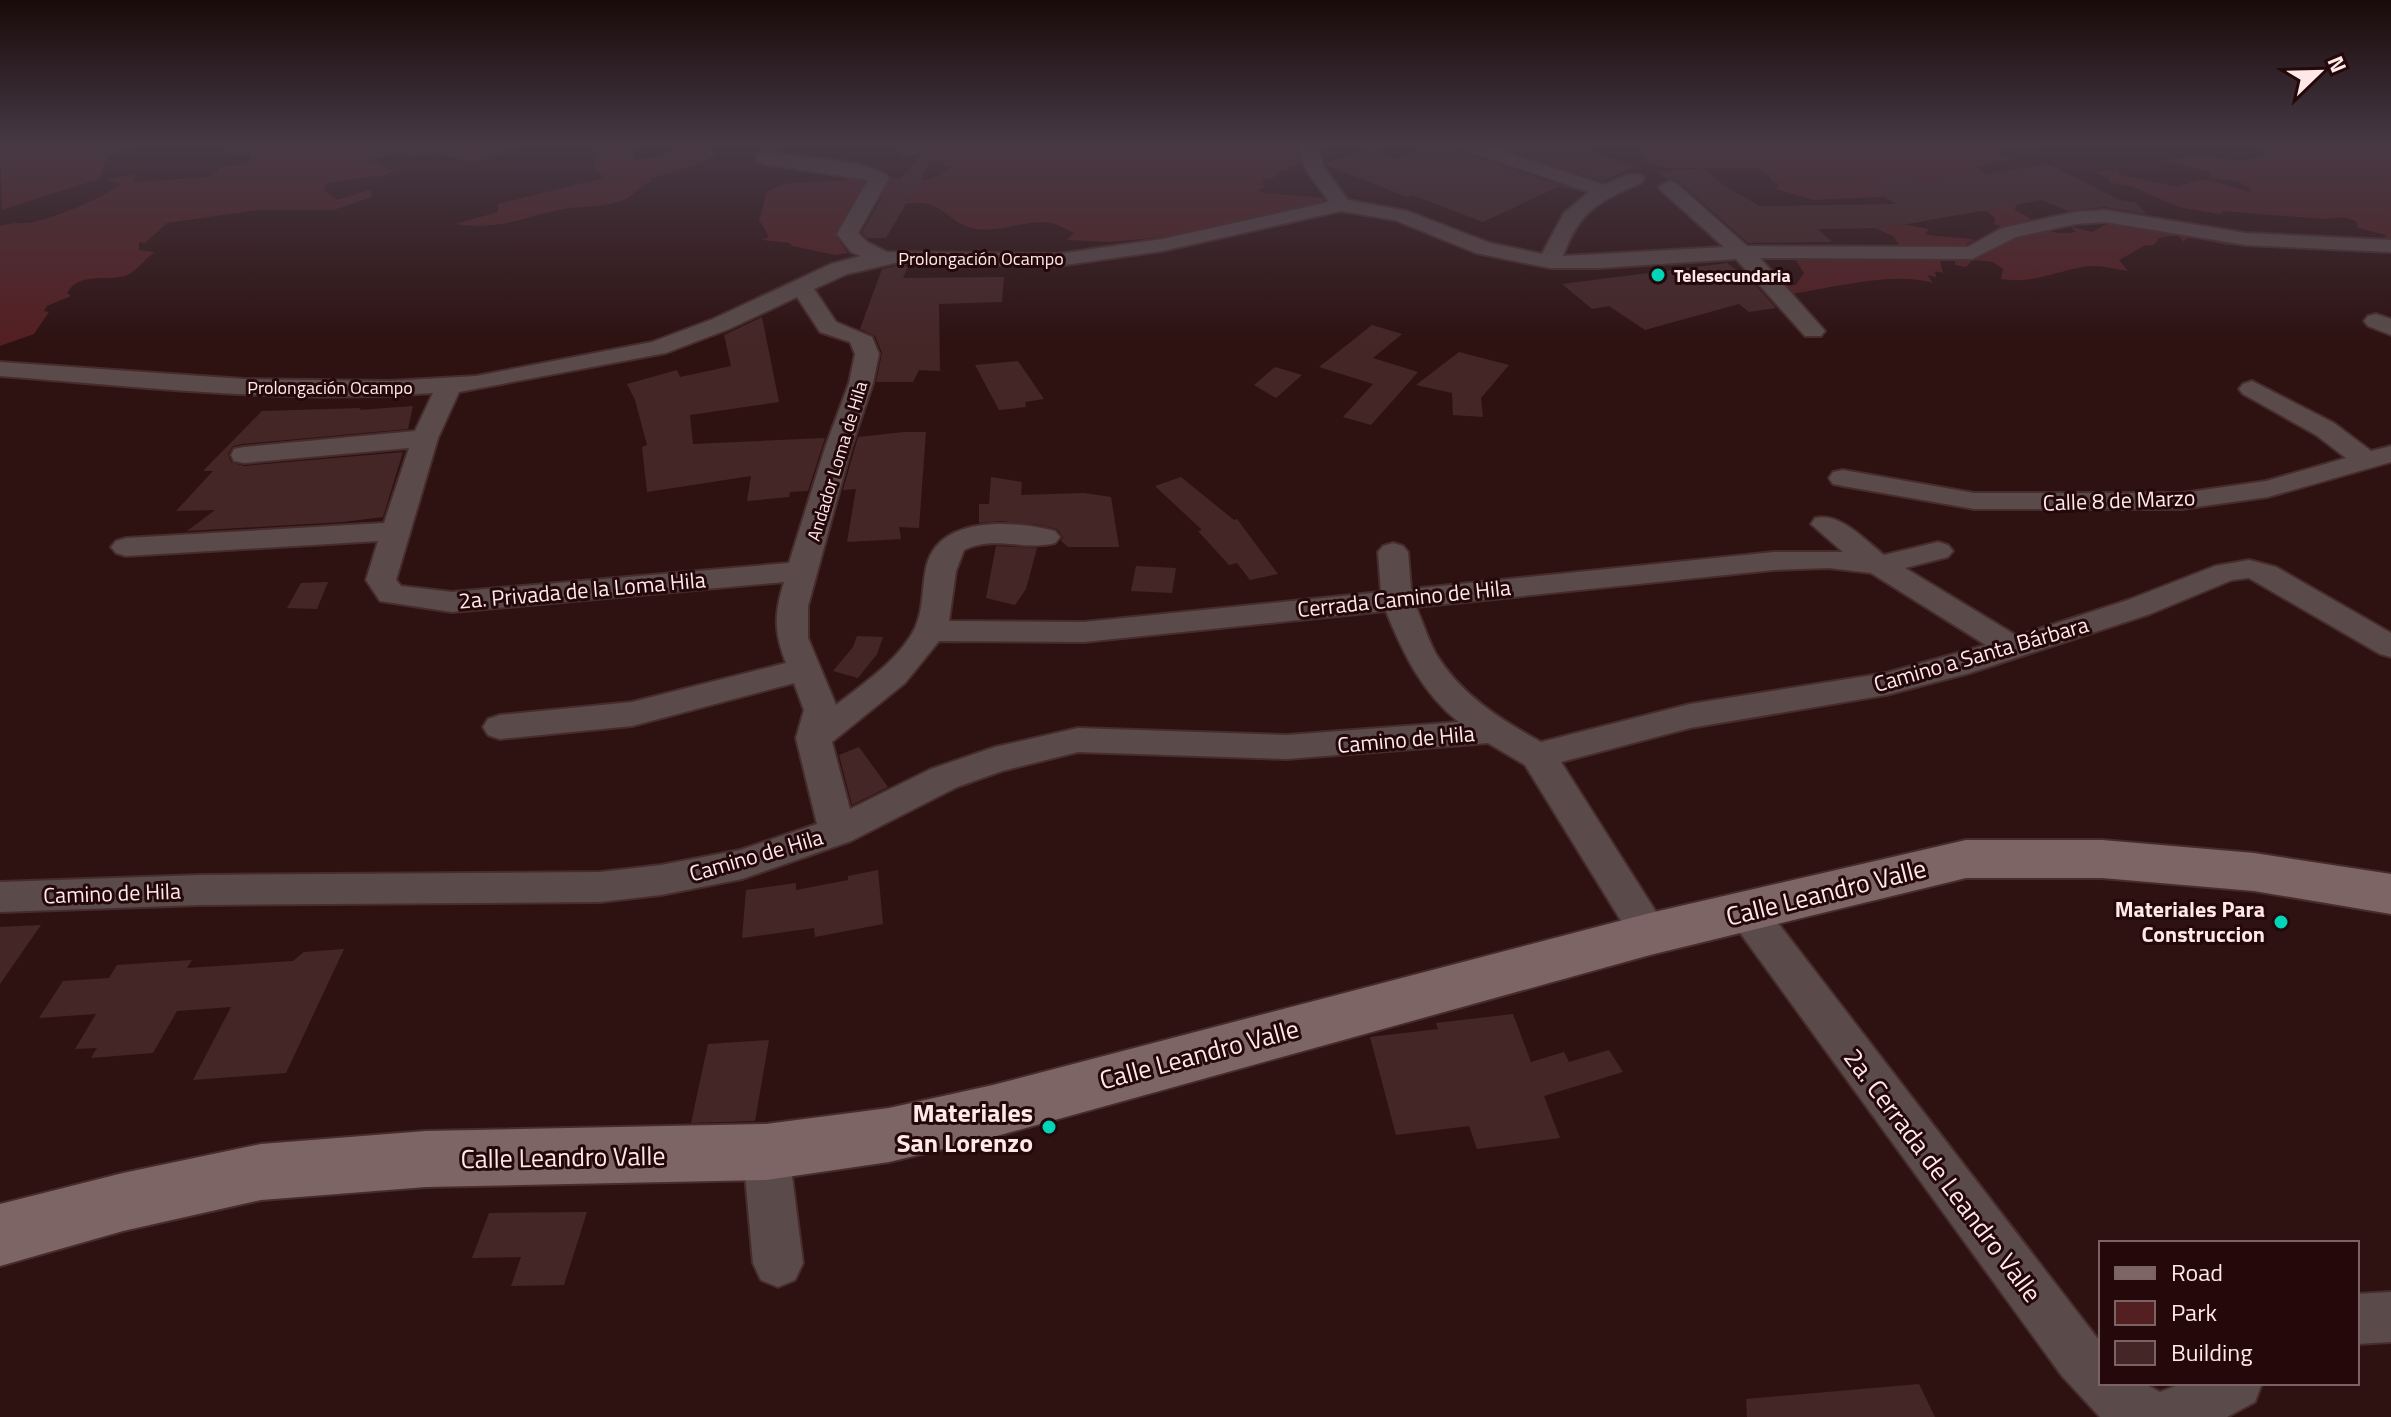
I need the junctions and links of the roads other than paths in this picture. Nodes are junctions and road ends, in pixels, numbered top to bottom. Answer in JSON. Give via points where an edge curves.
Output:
{"nodes":[{"id":1,"x":861,"y":209,"type":"edge"},
{"id":2,"x":1323,"y":209,"type":"edge"},
{"id":3,"x":1365,"y":209,"type":"edge"},
{"id":4,"x":1580,"y":209,"type":"edge"},
{"id":5,"x":1694,"y":209,"type":"edge"},
{"id":6,"x":2391,"y":246,"type":"edge"},
{"id":7,"x":1742,"y":252,"type":"junction"},
{"id":8,"x":883,"y":258,"type":"junction"},
{"id":9,"x":1550,"y":262,"type":"junction"},
{"id":10,"x":801,"y":287,"type":"junction"},
{"id":11,"x":1813,"y":331,"type":"dead end"},
{"id":12,"x":0,"y":369,"type":"edge"},
{"id":13,"x":449,"y":386,"type":"junction"},
{"id":14,"x":2252,"y":389,"type":"dead end"},
{"id":15,"x":425,"y":438,"type":"junction"},
{"id":16,"x":244,"y":455,"type":"dead end"},
{"id":17,"x":2378,"y":456,"type":"edge"},
{"id":18,"x":1843,"y":478,"type":"dead end"},
{"id":19,"x":1825,"y":524,"type":"dead end"},
{"id":20,"x":395,"y":531,"type":"junction"},
{"id":21,"x":1045,"y":537,"type":"dead end"},
{"id":22,"x":126,"y":547,"type":"dead end"},
{"id":23,"x":1938,"y":551,"type":"dead end"},
{"id":24,"x":1393,"y":552,"type":"dead end"},
{"id":25,"x":1879,"y":565,"type":"junction"},
{"id":26,"x":804,"y":571,"type":"junction"},
{"id":27,"x":1397,"y":599,"type":"junction"},
{"id":28,"x":929,"y":631,"type":"junction"},
{"id":29,"x":2012,"y":647,"type":"junction"},
{"id":30,"x":2391,"y":647,"type":"edge"},
{"id":31,"x":803,"y":670,"type":"junction"},
{"id":32,"x":500,"y":727,"type":"dead end"},
{"id":33,"x":1494,"y":731,"type":"junction"},
{"id":34,"x":813,"y":738,"type":"junction"},
{"id":35,"x":1537,"y":756,"type":"junction"},
{"id":36,"x":838,"y":831,"type":"junction"},
{"id":37,"x":2391,"y":894,"type":"edge"},
{"id":38,"x":0,"y":897,"type":"edge"},
{"id":39,"x":1747,"y":912,"type":"junction"},
{"id":40,"x":1650,"y":934,"type":"junction"},
{"id":41,"x":766,"y":1152,"type":"junction"},
{"id":42,"x":0,"y":1235,"type":"edge"},
{"id":43,"x":778,"y":1263,"type":"dead end"},
{"id":44,"x":2391,"y":1317,"type":"edge"},
{"id":45,"x":2359,"y":1319,"type":"edge"},
{"id":46,"x":2099,"y":1382,"type":"edge"},
{"id":47,"x":2102,"y":1385,"type":"edge"},
{"id":48,"x":2232,"y":1385,"type":"edge"},
{"id":49,"x":2156,"y":1417,"type":"edge"},
{"id":50,"x":2163,"y":1417,"type":"edge"}],
"edges":[{"from":1,"to":8,"type":"street","via":[[847,234],[859,247]]},
{"from":2,"to":8,"type":"street","name":"Prolongación Ocampo","via":[[1184,241],[1058,260]]},
{"from":3,"to":9,"type":"street","name":"Prolongación Ocampo","via":[[1400,215],[1484,248]]},
{"from":4,"to":9,"type":"street","via":[[1566,220]]},
{"from":5,"to":7,"type":"street"},
{"from":6,"to":7,"type":"street","name":"Prolongación Ocampo","via":[[2261,240],[2105,216],[2009,232],[1972,253]]},
{"from":7,"to":9,"type":"street","name":"Prolongación Ocampo"},
{"from":7,"to":11,"type":"street"},
{"from":8,"to":10,"type":"street","name":"Prolongación Ocampo","via":[[851,265]]},
{"from":10,"to":13,"type":"street","name":"Prolongación Ocampo","via":[[658,348],[510,379]]},
{"from":10,"to":26,"type":"street","name":"Andador Loma de Hila","via":[[828,327],[858,337],[867,354]]},
{"from":12,"to":13,"type":"street","name":"Prolongación Ocampo","via":[[244,387]]},
{"from":13,"to":15,"type":"street","name":"2a. Privada de la Loma Hila"},
{"from":14,"to":17,"type":"street"},
{"from":15,"to":16,"type":"street"},
{"from":15,"to":20,"type":"street","name":"2a. Privada de la Loma Hila"},
{"from":17,"to":18,"type":"street","name":"Calle 8 de Marzo","via":[[2268,489],[2182,501],[1974,501]]},
{"from":19,"to":25,"type":"street"},
{"from":20,"to":22,"type":"street"},
{"from":20,"to":26,"type":"street","name":"2a. Privada de la Loma Hila","via":[[381,580],[391,594],[410,599],[526,598]]},
{"from":21,"to":28,"type":"street","via":[[993,535],[957,541],[942,561]]},
{"from":23,"to":25,"type":"street"},
{"from":24,"to":27,"type":"street","name":"Camino de Hila"},
{"from":25,"to":27,"type":"street","name":"Cerrada Camino de Hila","via":[[1802,559]]},
{"from":25,"to":29,"type":"street"},
{"from":26,"to":31,"type":"street","name":"Andador Loma de Hila","via":[[792,606],[792,638]]},
{"from":27,"to":28,"type":"street","name":"Cerrada Camino de Hila","via":[[1084,632]]},
{"from":27,"to":33,"type":"street","name":"Camino de Hila","via":[[1437,681]]},
{"from":28,"to":34,"type":"street","via":[[869,699]]},
{"from":29,"to":30,"type":"street","name":"Camino a Santa Bárbara","via":[[2139,607],[2226,572],[2249,569],[2265,573]]},
{"from":29,"to":35,"type":"street","name":"Camino a Santa Bárbara","via":[[1886,684],[1690,716]]},
{"from":31,"to":32,"type":"street","via":[[632,714]]},
{"from":31,"to":34,"type":"street","name":"Andador Loma de Hila","via":[[821,710]]},
{"from":33,"to":35,"type":"street","name":"Camino de Hila"},
{"from":33,"to":36,"type":"street","name":"Camino de Hila","via":[[1287,747],[1078,740],[944,778]]},
{"from":34,"to":36,"type":"street"},
{"from":35,"to":40,"type":"street","name":"Camino de Hila"},
{"from":36,"to":38,"type":"street","name":"Camino de Hila","via":[[742,864],[600,887]]},
{"from":37,"to":39,"type":"street","name":"Calle Leandro Valle","via":[[2254,872],[2132,862],[1966,859]]},
{"from":39,"to":40,"type":"street","name":"Calle Leandro Valle"},
{"from":39,"to":46,"type":"street","name":"2a. Cerrada de Leandro Valle"},
{"from":40,"to":41,"type":"street","name":"Calle Leandro Valle","via":[[993,1111],[889,1135]]},
{"from":41,"to":42,"type":"street","name":"Calle Leandro Valle","via":[[426,1159],[261,1172]]},
{"from":41,"to":43,"type":"street"},
{"from":44,"to":45,"type":"street"},
{"from":47,"to":49,"type":"street","name":"2a. Cerrada de Leandro Valle","via":[[2135,1411]]},
{"from":48,"to":50,"type":"street","via":[[2182,1413]]}]}
